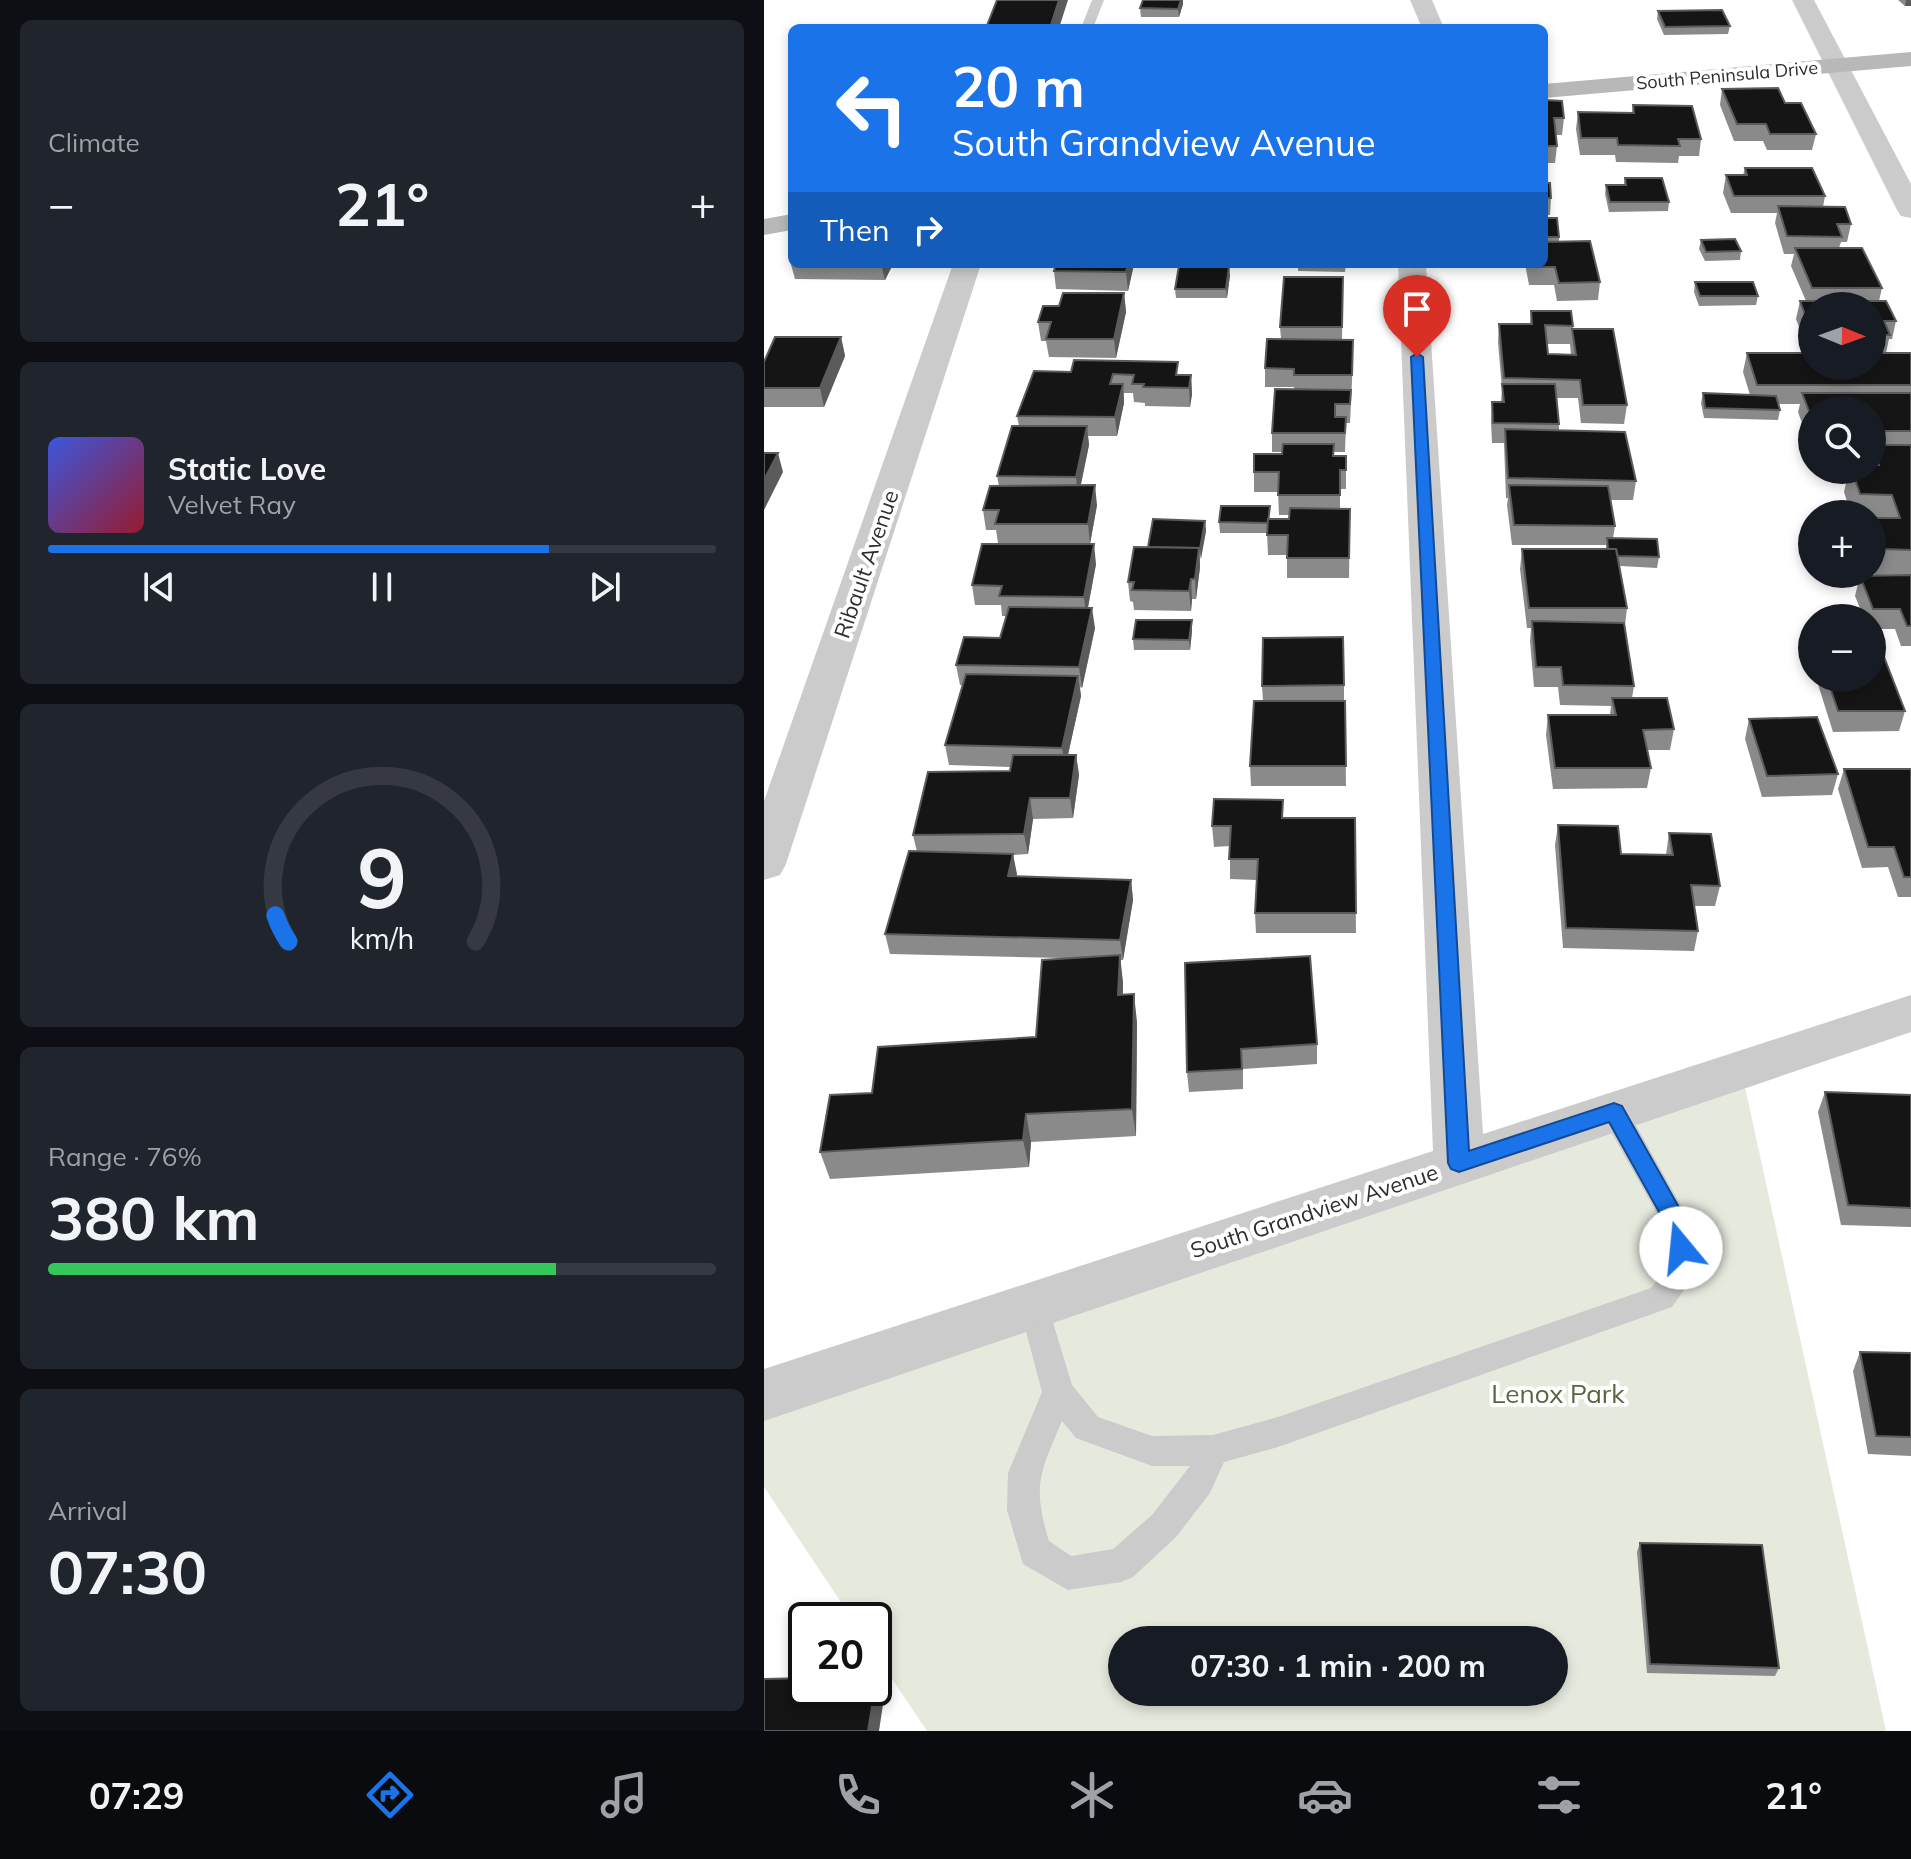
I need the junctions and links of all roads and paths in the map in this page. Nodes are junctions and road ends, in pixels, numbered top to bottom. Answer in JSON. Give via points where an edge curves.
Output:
{"nodes":[{"id":1,"x":1098,"y":0,"type":"edge"},
{"id":2,"x":1421,"y":0,"type":"edge"},
{"id":3,"x":1803,"y":0,"type":"edge"},
{"id":4,"x":1089,"y":24,"type":"edge"},
{"id":5,"x":1431,"y":24,"type":"edge"},
{"id":6,"x":1911,"y":59,"type":"edge"},
{"id":7,"x":1836,"y":66,"type":"junction"},
{"id":8,"x":1548,"y":91,"type":"edge"},
{"id":9,"x":1911,"y":210,"type":"edge"},
{"id":10,"x":788,"y":223,"type":"edge"},
{"id":11,"x":764,"y":227,"type":"edge"},
{"id":12,"x":966,"y":268,"type":"edge"},
{"id":13,"x":1412,"y":268,"type":"edge"},
{"id":14,"x":764,"y":864,"type":"edge"},
{"id":15,"x":1911,"y":1013,"type":"edge"},
{"id":16,"x":1614,"y":1112,"type":"junction"},
{"id":17,"x":1459,"y":1163,"type":"junction"},
{"id":18,"x":1034,"y":1305,"type":"junction"},
{"id":19,"x":1058,"y":1392,"type":"junction"},
{"id":20,"x":764,"y":1395,"type":"edge"},
{"id":21,"x":1213,"y":1450,"type":"junction"}],
"edges":[{"from":1,"to":4,"type":"lane"},
{"from":2,"to":5,"type":"street"},
{"from":3,"to":7,"type":"street"},
{"from":6,"to":7,"type":"main road","name":"South Peninsula Drive"},
{"from":7,"to":8,"type":"main road","name":"South Peninsula Drive"},
{"from":7,"to":9,"type":"street"},
{"from":10,"to":11,"type":"main road"},
{"from":12,"to":14,"type":"street","name":"Ribault Avenue"},
{"from":13,"to":17,"type":"street"},
{"from":15,"to":16,"type":"street","name":"South Grandview Avenue"},
{"from":16,"to":17,"type":"street","name":"South Grandview Avenue"},
{"from":16,"to":21,"type":"lane","via":[[1679,1227],[1683,1270],[1661,1298]]},
{"from":17,"to":18,"type":"street","name":"South Grandview Avenue"},
{"from":18,"to":19,"type":"lane"},
{"from":18,"to":20,"type":"street","name":"South Grandview Avenue"},
{"from":19,"to":21,"type":"lane","via":[[1087,1428],[1152,1451]]},
{"from":19,"to":21,"type":"lane","via":[[1024,1473],[1023,1510],[1035,1552],[1068,1573],[1121,1565],[1173,1515],[1199,1482]]}]}
